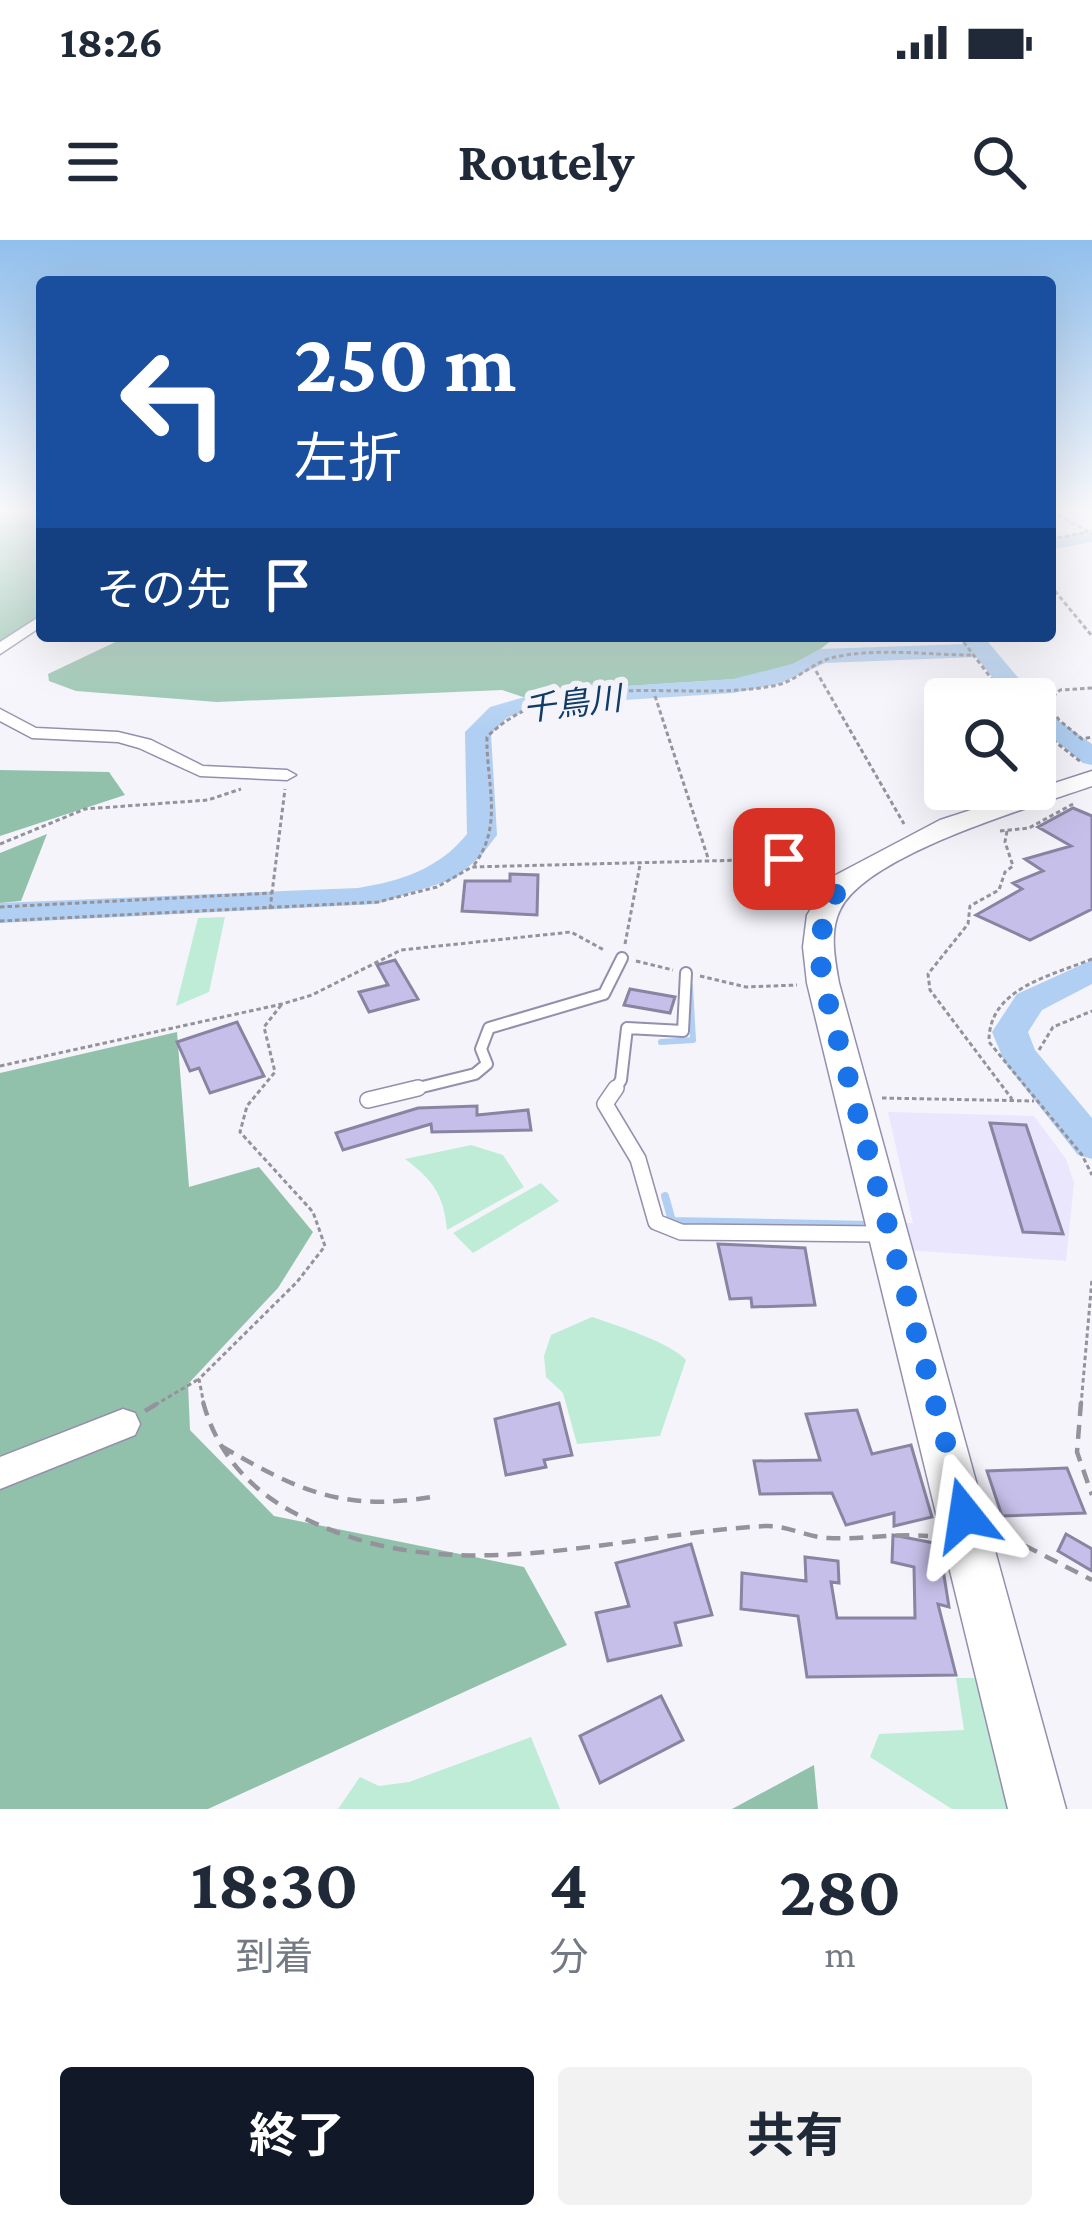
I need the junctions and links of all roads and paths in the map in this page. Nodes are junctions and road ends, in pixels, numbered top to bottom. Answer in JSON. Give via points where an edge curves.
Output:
{"nodes":[{"id":1,"x":1056,"y":592,"type":"edge"},
{"id":2,"x":36,"y":623,"type":"edge"},
{"id":3,"x":1082,"y":624,"type":"junction"},
{"id":4,"x":1092,"y":624,"type":"edge"},
{"id":5,"x":1092,"y":636,"type":"edge"},
{"id":6,"x":963,"y":642,"type":"edge"},
{"id":7,"x":0,"y":649,"type":"edge"},
{"id":8,"x":971,"y":655,"type":"junction"},
{"id":9,"x":815,"y":670,"type":"junction"},
{"id":10,"x":990,"y":678,"type":"edge"},
{"id":11,"x":1092,"y":688,"type":"edge"},
{"id":12,"x":655,"y":694,"type":"junction"},
{"id":13,"x":1056,"y":694,"type":"edge"},
{"id":14,"x":0,"y":714,"type":"edge"},
{"id":15,"x":1056,"y":716,"type":"edge"},
{"id":16,"x":1092,"y":737,"type":"edge"},
{"id":17,"x":1056,"y":740,"type":"edge"},
{"id":18,"x":1092,"y":746,"type":"edge"},
{"id":19,"x":1089,"y":762,"type":"edge"},
{"id":20,"x":278,"y":775,"type":"junction"},
{"id":21,"x":1007,"y":831,"type":"dead end"},
{"id":22,"x":0,"y":844,"type":"edge"},
{"id":23,"x":915,"y":844,"type":"junction"},
{"id":24,"x":708,"y":858,"type":"junction"},
{"id":25,"x":641,"y":862,"type":"junction"},
{"id":26,"x":472,"y":867,"type":"junction"},
{"id":27,"x":842,"y":883,"type":"junction"},
{"id":28,"x":272,"y":893,"type":"junction"},
{"id":29,"x":0,"y":908,"type":"edge"},
{"id":30,"x":270,"y":909,"type":"junction"},
{"id":31,"x":0,"y":921,"type":"edge"},
{"id":32,"x":622,"y":958,"type":"junction"},
{"id":33,"x":1092,"y":959,"type":"edge"},
{"id":34,"x":686,"y":973,"type":"junction"},
{"id":35,"x":823,"y":983,"type":"junction"},
{"id":36,"x":282,"y":1004,"type":"junction"},
{"id":37,"x":1092,"y":1011,"type":"edge"},
{"id":38,"x":1039,"y":1050,"type":"dead end"},
{"id":39,"x":0,"y":1066,"type":"edge"},
{"id":40,"x":854,"y":1097,"type":"junction"},
{"id":41,"x":1012,"y":1099,"type":"junction"},
{"id":42,"x":368,"y":1100,"type":"dead end"},
{"id":43,"x":1036,"y":1101,"type":"junction"},
{"id":44,"x":1092,"y":1175,"type":"edge"},
{"id":45,"x":886,"y":1234,"type":"junction"},
{"id":46,"x":1092,"y":1279,"type":"edge"},
{"id":47,"x":199,"y":1379,"type":"junction"},
{"id":48,"x":123,"y":1424,"type":"joint"},
{"id":49,"x":217,"y":1444,"type":"junction"},
{"id":50,"x":0,"y":1473,"type":"edge"},
{"id":51,"x":1092,"y":1495,"type":"edge"},
{"id":52,"x":432,"y":1497,"type":"dead end"},
{"id":53,"x":968,"y":1528,"type":"junction"},
{"id":54,"x":1092,"y":1580,"type":"edge"},
{"id":55,"x":1037,"y":1809,"type":"edge"}],
"edges":[{"from":1,"to":3,"type":"path"},
{"from":2,"to":7,"type":"street"},
{"from":3,"to":4,"type":"path"},
{"from":3,"to":5,"type":"path"},
{"from":6,"to":8,"type":"path"},
{"from":8,"to":9,"type":"path","via":[[826,658]]},
{"from":8,"to":10,"type":"path"},
{"from":9,"to":12,"type":"path","via":[[768,687]]},
{"from":9,"to":23,"type":"path"},
{"from":11,"to":13,"type":"path"},
{"from":12,"to":24,"type":"path"},
{"from":12,"to":26,"type":"path","via":[[555,700],[499,722],[486,746],[495,824]]},
{"from":14,"to":20,"type":"street","via":[[32,733],[145,744],[200,771]]},
{"from":15,"to":19,"type":"path"},
{"from":16,"to":19,"type":"path"},
{"from":17,"to":19,"type":"path"},
{"from":18,"to":19,"type":"path"},
{"from":19,"to":23,"type":"main road"},
{"from":20,"to":22,"type":"path","via":[[208,800],[85,809]]},
{"from":20,"to":28,"type":"path"},
{"from":21,"to":41,"type":"path","via":[[1013,866],[999,890],[970,907],[968,924],[928,974],[930,990]]},
{"from":23,"to":27,"type":"main road"},
{"from":24,"to":25,"type":"path"},
{"from":24,"to":27,"type":"path","via":[[784,859]]},
{"from":25,"to":26,"type":"path"},
{"from":25,"to":32,"type":"path"},
{"from":26,"to":30,"type":"path","via":[[408,896]]},
{"from":27,"to":35,"type":"main road","via":[[822,915]]},
{"from":28,"to":29,"type":"path"},
{"from":28,"to":30,"type":"path"},
{"from":30,"to":31,"type":"path"},
{"from":32,"to":34,"type":"path"},
{"from":32,"to":36,"type":"path","via":[[571,932],[421,946]]},
{"from":32,"to":42,"type":"lane","via":[[604,994],[489,1028],[481,1049],[487,1064],[476,1074]]},
{"from":33,"to":43,"type":"path","via":[[1007,997],[988,1019],[989,1042]]},
{"from":34,"to":35,"type":"path","via":[[746,986]]},
{"from":34,"to":45,"type":"lane","via":[[683,1031],[627,1028],[621,1080],[605,1104],[638,1159],[656,1222],[681,1232]]},
{"from":35,"to":40,"type":"main road"},
{"from":36,"to":39,"type":"path"},
{"from":36,"to":47,"type":"path","via":[[264,1028],[275,1072],[247,1106],[239,1132],[313,1213],[326,1246]]},
{"from":37,"to":38,"type":"path","via":[[1063,1018]]},
{"from":40,"to":41,"type":"path"},
{"from":40,"to":45,"type":"main road"},
{"from":41,"to":43,"type":"path"},
{"from":43,"to":44,"type":"path"},
{"from":45,"to":53,"type":"main road"},
{"from":46,"to":51,"type":"path","via":[[1077,1452]]},
{"from":47,"to":48,"type":"path"},
{"from":47,"to":49,"type":"path"},
{"from":48,"to":50,"type":"street"},
{"from":49,"to":52,"type":"path","via":[[308,1492],[356,1507]]},
{"from":49,"to":53,"type":"path","via":[[243,1481],[287,1511],[364,1544],[419,1555],[483,1556],[772,1525],[822,1539]]},
{"from":53,"to":54,"type":"path"},
{"from":53,"to":55,"type":"main road"}]}
